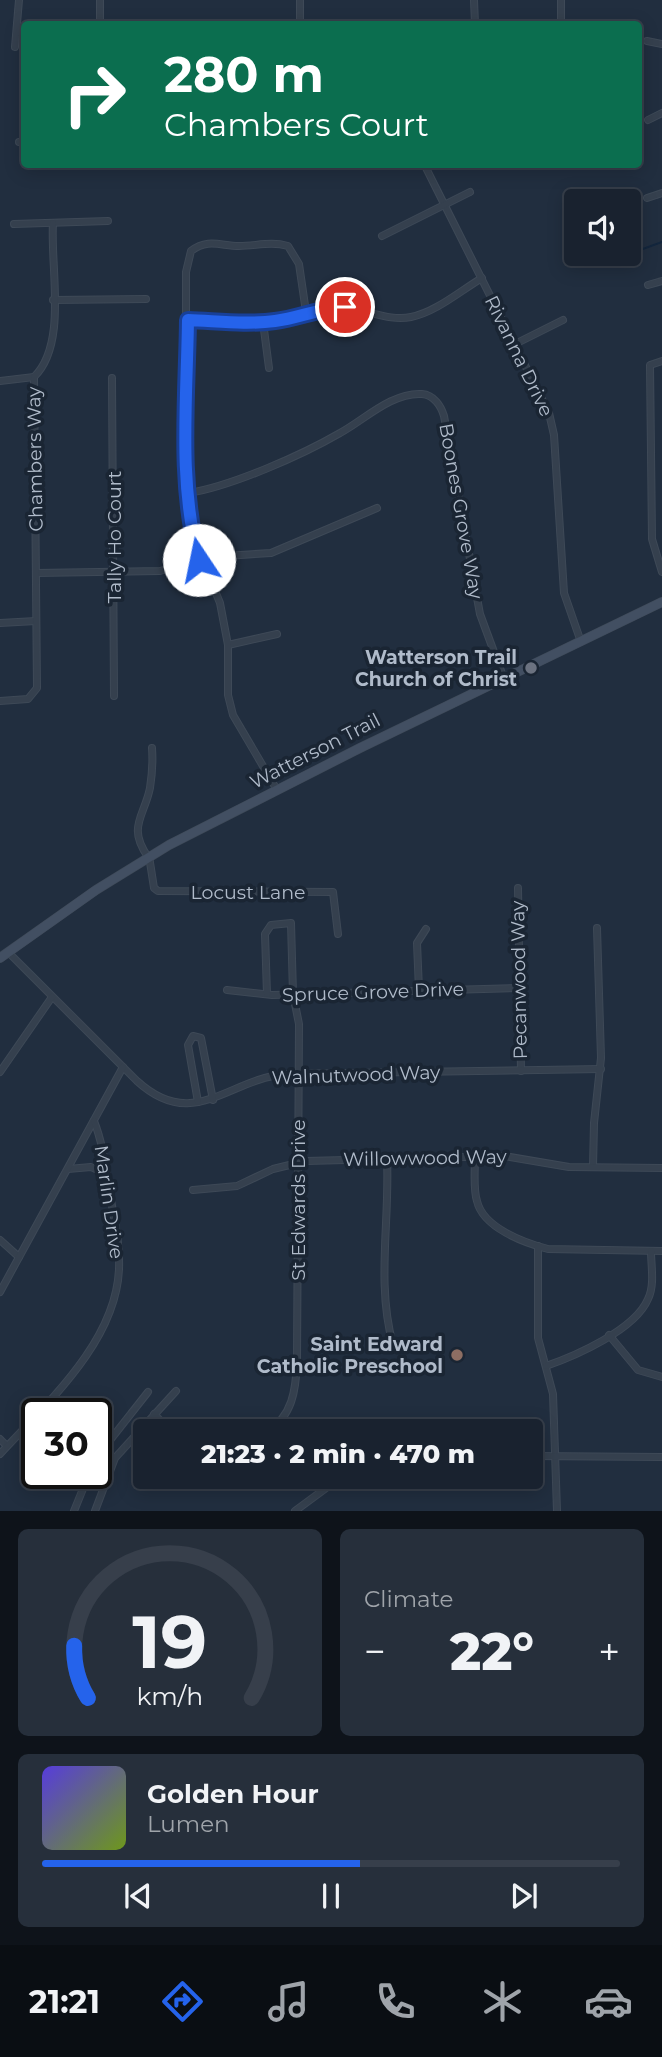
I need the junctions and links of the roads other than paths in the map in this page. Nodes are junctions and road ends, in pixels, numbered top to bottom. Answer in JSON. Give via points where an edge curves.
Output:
{"nodes":[{"id":1,"x":19,"y":0,"type":"edge"},
{"id":2,"x":100,"y":0,"type":"edge"},
{"id":3,"x":300,"y":0,"type":"edge"},
{"id":4,"x":474,"y":0,"type":"edge"},
{"id":5,"x":561,"y":0,"type":"edge"},
{"id":6,"x":100,"y":21,"type":"edge"},
{"id":7,"x":300,"y":21,"type":"edge"},
{"id":8,"x":475,"y":21,"type":"edge"},
{"id":9,"x":561,"y":21,"type":"edge"},
{"id":10,"x":648,"y":41,"type":"dead end"},
{"id":11,"x":662,"y":44,"type":"edge"},
{"id":12,"x":15,"y":47,"type":"dead end"},
{"id":13,"x":662,"y":113,"type":"edge"},
{"id":14,"x":648,"y":120,"type":"dead end"},
{"id":15,"x":426,"y":168,"type":"edge"},
{"id":16,"x":470,"y":192,"type":"dead end"},
{"id":17,"x":662,"y":193,"type":"edge"},
{"id":18,"x":647,"y":198,"type":"dead end"},
{"id":19,"x":444,"y":204,"type":"junction"},
{"id":20,"x":108,"y":221,"type":"dead end"},
{"id":21,"x":53,"y":223,"type":"junction"},
{"id":22,"x":14,"y":224,"type":"dead end"},
{"id":23,"x":382,"y":236,"type":"dead end"},
{"id":24,"x":482,"y":278,"type":"junction"},
{"id":25,"x":662,"y":281,"type":"edge"},
{"id":26,"x":648,"y":285,"type":"dead end"},
{"id":27,"x":146,"y":299,"type":"dead end"},
{"id":28,"x":53,"y":300,"type":"junction"},
{"id":29,"x":306,"y":312,"type":"junction"},
{"id":30,"x":188,"y":320,"type":"junction"},
{"id":31,"x":562,"y":320,"type":"dead end"},
{"id":32,"x":263,"y":322,"type":"junction"},
{"id":33,"x":515,"y":344,"type":"junction"},
{"id":34,"x":662,"y":361,"type":"edge"},
{"id":35,"x":269,"y":368,"type":"dead end"},
{"id":36,"x":34,"y":377,"type":"junction"},
{"id":37,"x":112,"y":377,"type":"dead end"},
{"id":38,"x":0,"y":381,"type":"edge"},
{"id":39,"x":189,"y":493,"type":"junction"},
{"id":40,"x":377,"y":508,"type":"dead end"},
{"id":41,"x":199,"y":560,"type":"junction"},
{"id":42,"x":114,"y":572,"type":"junction"},
{"id":43,"x":662,"y":572,"type":"edge"},
{"id":44,"x":36,"y":573,"type":"junction"},
{"id":45,"x":662,"y":603,"type":"edge"},
{"id":46,"x":36,"y":621,"type":"junction"},
{"id":47,"x":0,"y":623,"type":"edge"},
{"id":48,"x":277,"y":634,"type":"dead end"},
{"id":49,"x":581,"y":642,"type":"junction"},
{"id":50,"x":228,"y":645,"type":"junction"},
{"id":51,"x":504,"y":679,"type":"junction"},
{"id":52,"x":114,"y":695,"type":"dead end"},
{"id":53,"x":0,"y":701,"type":"edge"},
{"id":54,"x":152,"y":748,"type":"dead end"},
{"id":55,"x":277,"y":789,"type":"junction"},
{"id":56,"x":149,"y":856,"type":"junction"},
{"id":57,"x":518,"y":888,"type":"dead end"},
{"id":58,"x":597,"y":928,"type":"dead end"},
{"id":59,"x":426,"y":929,"type":"dead end"},
{"id":60,"x":338,"y":934,"type":"dead end"},
{"id":61,"x":8,"y":952,"type":"junction"},
{"id":62,"x":0,"y":958,"type":"edge"},
{"id":63,"x":519,"y":988,"type":"junction"},
{"id":64,"x":227,"y":990,"type":"dead end"},
{"id":65,"x":419,"y":990,"type":"junction"},
{"id":66,"x":267,"y":994,"type":"junction"},
{"id":67,"x":293,"y":994,"type":"junction"},
{"id":68,"x":52,"y":997,"type":"junction"},
{"id":69,"x":123,"y":1068,"type":"junction"},
{"id":70,"x":601,"y":1069,"type":"junction"},
{"id":71,"x":521,"y":1071,"type":"junction"},
{"id":72,"x":0,"y":1072,"type":"edge"},
{"id":73,"x":298,"y":1074,"type":"junction"},
{"id":74,"x":213,"y":1100,"type":"junction"},
{"id":75,"x":198,"y":1102,"type":"junction"},
{"id":76,"x":94,"y":1121,"type":"junction"},
{"id":77,"x":475,"y":1157,"type":"junction"},
{"id":78,"x":387,"y":1159,"type":"junction"},
{"id":79,"x":298,"y":1162,"type":"junction"},
{"id":80,"x":593,"y":1167,"type":"junction"},
{"id":81,"x":662,"y":1168,"type":"edge"},
{"id":82,"x":68,"y":1169,"type":"junction"},
{"id":83,"x":106,"y":1174,"type":"junction"},
{"id":84,"x":193,"y":1190,"type":"dead end"},
{"id":85,"x":0,"y":1240,"type":"edge"},
{"id":86,"x":538,"y":1246,"type":"junction"},
{"id":87,"x":651,"y":1251,"type":"junction"},
{"id":88,"x":662,"y":1251,"type":"edge"},
{"id":89,"x":19,"y":1257,"type":"junction"},
{"id":90,"x":0,"y":1292,"type":"edge"},
{"id":91,"x":609,"y":1335,"type":"junction"},
{"id":92,"x":393,"y":1345,"type":"dead end"},
{"id":93,"x":546,"y":1366,"type":"junction"},
{"id":94,"x":662,"y":1377,"type":"edge"},
{"id":95,"x":176,"y":1391,"type":"dead end"},
{"id":96,"x":148,"y":1392,"type":"dead end"},
{"id":97,"x":155,"y":1414,"type":"junction"},
{"id":98,"x":160,"y":1419,"type":"edge"},
{"id":99,"x":280,"y":1419,"type":"edge"},
{"id":100,"x":112,"y":1438,"type":"edge"},
{"id":101,"x":0,"y":1439,"type":"edge"},
{"id":102,"x":7,"y":1446,"type":"junction"},
{"id":103,"x":0,"y":1454,"type":"edge"},
{"id":104,"x":543,"y":1457,"type":"edge"},
{"id":105,"x":555,"y":1457,"type":"junction"},
{"id":106,"x":662,"y":1457,"type":"edge"},
{"id":107,"x":83,"y":1489,"type":"edge"},
{"id":108,"x":325,"y":1489,"type":"edge"},
{"id":109,"x":74,"y":1511,"type":"edge"},
{"id":110,"x":95,"y":1511,"type":"edge"},
{"id":111,"x":295,"y":1511,"type":"edge"},
{"id":112,"x":557,"y":1511,"type":"edge"}],
"edges":[{"from":1,"to":12,"type":"street"},
{"from":2,"to":6,"type":"street"},
{"from":3,"to":7,"type":"street"},
{"from":4,"to":8,"type":"street"},
{"from":5,"to":9,"type":"street"},
{"from":10,"to":11,"type":"street"},
{"from":13,"to":14,"type":"street"},
{"from":15,"to":19,"type":"street","name":"Rivanna Drive"},
{"from":16,"to":19,"type":"street"},
{"from":17,"to":18,"type":"street"},
{"from":19,"to":23,"type":"street"},
{"from":19,"to":24,"type":"street","name":"Rivanna Drive"},
{"from":20,"to":21,"type":"street"},
{"from":21,"to":22,"type":"street"},
{"from":21,"to":28,"type":"street","name":"Chambers Way"},
{"from":24,"to":29,"type":"street","via":[[429,311],[410,317],[345,307]]},
{"from":24,"to":33,"type":"street","name":"Rivanna Drive"},
{"from":25,"to":26,"type":"street"},
{"from":27,"to":28,"type":"street"},
{"from":28,"to":36,"type":"street","name":"Chambers Way","via":[[51,348]]},
{"from":29,"to":30,"type":"street","via":[[299,264],[288,246],[209,242],[190,255]]},
{"from":29,"to":32,"type":"street"},
{"from":30,"to":32,"type":"street"},
{"from":30,"to":39,"type":"street"},
{"from":31,"to":33,"type":"street"},
{"from":32,"to":35,"type":"street"},
{"from":33,"to":49,"type":"street","name":"Rivanna Drive","via":[[552,426],[564,593]]},
{"from":34,"to":43,"type":"street","via":[[650,365],[652,539]]},
{"from":36,"to":38,"type":"street"},
{"from":36,"to":44,"type":"street","name":"Chambers Way"},
{"from":37,"to":42,"type":"street","name":"Tally Ho Court"},
{"from":39,"to":41,"type":"street"},
{"from":39,"to":51,"type":"street","name":"Boones Grove Way","via":[[241,478],[402,398],[429,396],[444,416],[480,614]]},
{"from":40,"to":41,"type":"street","via":[[271,554]]},
{"from":41,"to":42,"type":"street","via":[[160,571]]},
{"from":41,"to":50,"type":"street","via":[[220,603]]},
{"from":42,"to":44,"type":"street"},
{"from":42,"to":52,"type":"street","name":"Tally Ho Court"},
{"from":44,"to":46,"type":"street","name":"Chambers Way"},
{"from":45,"to":49,"type":"main road","name":"Watterson Trail"},
{"from":46,"to":47,"type":"street"},
{"from":46,"to":53,"type":"street","name":"Chambers Way","via":[[37,688],[31,698]]},
{"from":48,"to":50,"type":"street"},
{"from":49,"to":51,"type":"main road","name":"Watterson Trail"},
{"from":50,"to":55,"type":"street","via":[[228,695],[233,715]]},
{"from":51,"to":55,"type":"main road","name":"Watterson Trail"},
{"from":54,"to":56,"type":"street","via":[[150,789],[137,825],[138,839]]},
{"from":55,"to":56,"type":"main road","name":"Watterson Trail"},
{"from":56,"to":60,"type":"street","name":"Locust Lane","via":[[158,891],[332,892]]},
{"from":56,"to":61,"type":"main road","name":"Watterson Trail"},
{"from":57,"to":63,"type":"street","name":"Pecanwood Way"},
{"from":58,"to":70,"type":"street"},
{"from":59,"to":65,"type":"street","via":[[417,943]]},
{"from":61,"to":62,"type":"main road","name":"Watterson Trail"},
{"from":61,"to":68,"type":"street","name":"Walnutwood Way"},
{"from":63,"to":65,"type":"street","name":"Spruce Grove Drive"},
{"from":63,"to":71,"type":"street","name":"Pecanwood Way"},
{"from":64,"to":66,"type":"street","name":"Spruce Grove Drive"},
{"from":65,"to":67,"type":"street","name":"Spruce Grove Drive"},
{"from":66,"to":67,"type":"street","name":"Spruce Grove Drive"},
{"from":66,"to":67,"type":"street","name":"St Edwards Drive","via":[[265,933],[271,925],[290,923]]},
{"from":67,"to":73,"type":"street","name":"St Edwards Drive","via":[[299,1024]]},
{"from":68,"to":69,"type":"street","name":"Walnutwood Way"},
{"from":68,"to":72,"type":"street"},
{"from":69,"to":75,"type":"street","name":"Walnutwood Way","via":[[159,1098]]},
{"from":69,"to":76,"type":"street"},
{"from":70,"to":71,"type":"street","name":"Walnutwood Way"},
{"from":70,"to":80,"type":"street"},
{"from":71,"to":73,"type":"street","name":"Walnutwood Way"},
{"from":73,"to":74,"type":"street","name":"Walnutwood Way","via":[[265,1077]]},
{"from":73,"to":79,"type":"street","name":"St Edwards Drive"},
{"from":74,"to":75,"type":"street","name":"Walnutwood Way"},
{"from":74,"to":75,"type":"street","via":[[201,1038],[193,1036],[188,1045]]},
{"from":76,"to":82,"type":"street"},
{"from":76,"to":83,"type":"street","name":"Marlin Drive"},
{"from":77,"to":78,"type":"street","name":"Willowwood Way"},
{"from":77,"to":80,"type":"street","name":"Willowwood Way","via":[[519,1157]]},
{"from":77,"to":86,"type":"street","via":[[481,1211],[493,1224]]},
{"from":78,"to":79,"type":"street","name":"Willowwood Way"},
{"from":78,"to":92,"type":"street","via":[[384,1292]]},
{"from":79,"to":84,"type":"street","name":"Willowwood Way","via":[[237,1186]]},
{"from":79,"to":99,"type":"street","name":"St Edwards Drive","via":[[295,1389]]},
{"from":80,"to":81,"type":"street","name":"Willowwood Way"},
{"from":82,"to":83,"type":"street","via":[[91,1167]]},
{"from":82,"to":89,"type":"street"},
{"from":83,"to":102,"type":"street","name":"Marlin Drive","via":[[119,1249],[112,1308],[87,1355]]},
{"from":85,"to":89,"type":"street"},
{"from":86,"to":87,"type":"street"},
{"from":86,"to":93,"type":"street","via":[[538,1338]]},
{"from":87,"to":88,"type":"street"},
{"from":87,"to":91,"type":"street","via":[[648,1299]]},
{"from":89,"to":90,"type":"street"},
{"from":91,"to":93,"type":"street"},
{"from":91,"to":94,"type":"street","via":[[638,1370]]},
{"from":93,"to":105,"type":"street","via":[[553,1394]]},
{"from":95,"to":97,"type":"street"},
{"from":96,"to":100,"type":"street"},
{"from":97,"to":98,"type":"street"},
{"from":97,"to":110,"type":"street","via":[[115,1458]]},
{"from":101,"to":102,"type":"street"},
{"from":102,"to":103,"type":"street","name":"Marlin Drive"},
{"from":104,"to":105,"type":"street"},
{"from":105,"to":106,"type":"street"},
{"from":105,"to":112,"type":"street"},
{"from":107,"to":109,"type":"street"},
{"from":108,"to":111,"type":"street"}]}
